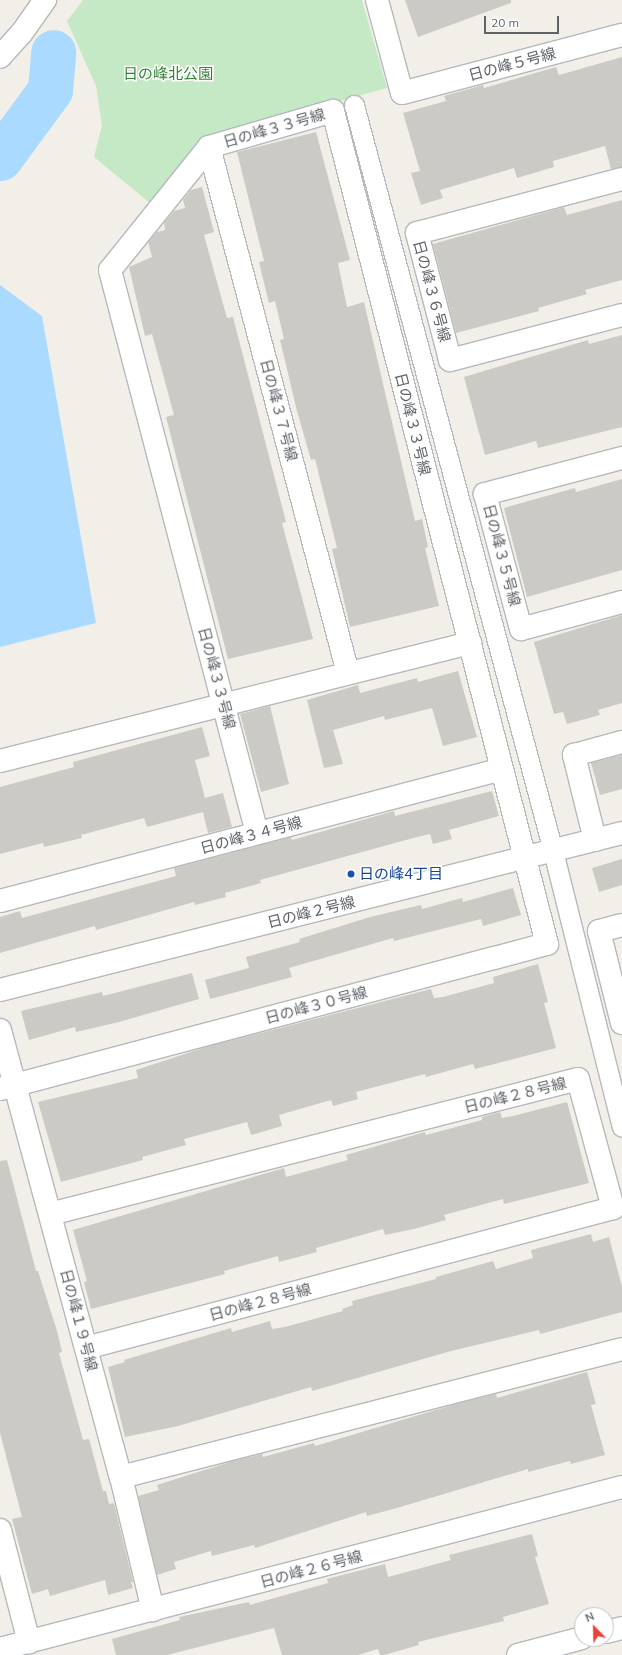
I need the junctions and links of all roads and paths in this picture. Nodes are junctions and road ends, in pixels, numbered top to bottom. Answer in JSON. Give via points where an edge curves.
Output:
{"nodes":[{"id":1,"x":45,"y":0,"type":"edge"},
{"id":2,"x":377,"y":0,"type":"edge"},
{"id":3,"x":622,"y":35,"type":"edge"},
{"id":4,"x":0,"y":57,"type":"edge"},
{"id":5,"x":354,"y":105,"type":"dead end"},
{"id":6,"x":209,"y":147,"type":"junction"},
{"id":7,"x":622,"y":179,"type":"edge"},
{"id":8,"x":622,"y":315,"type":"edge"},
{"id":9,"x":622,"y":458,"type":"edge"},
{"id":10,"x":622,"y":602,"type":"edge"},
{"id":11,"x":470,"y":643,"type":"junction"},
{"id":12,"x":348,"y":673,"type":"junction"},
{"id":13,"x":224,"y":704,"type":"junction"},
{"id":14,"x":622,"y":742,"type":"edge"},
{"id":15,"x":0,"y":760,"type":"edge"},
{"id":16,"x":502,"y":769,"type":"junction"},
{"id":17,"x":622,"y":833,"type":"edge"},
{"id":18,"x":257,"y":834,"type":"junction"},
{"id":19,"x":595,"y":840,"type":"junction"},
{"id":20,"x":553,"y":851,"type":"junction"},
{"id":21,"x":525,"y":858,"type":"junction"},
{"id":22,"x":0,"y":901,"type":"edge"},
{"id":23,"x":622,"y":925,"type":"edge"},
{"id":24,"x":0,"y":990,"type":"edge"},
{"id":25,"x":622,"y":1023,"type":"edge"},
{"id":26,"x":0,"y":1030,"type":"edge"},
{"id":27,"x":8,"y":1087,"type":"edge"},
{"id":28,"x":622,"y":1127,"type":"edge"},
{"id":29,"x":50,"y":1214,"type":"junction"},
{"id":30,"x":86,"y":1348,"type":"junction"},
{"id":31,"x":622,"y":1349,"type":"edge"},
{"id":32,"x":121,"y":1477,"type":"junction"},
{"id":33,"x":622,"y":1488,"type":"edge"},
{"id":34,"x":0,"y":1530,"type":"edge"},
{"id":35,"x":153,"y":1610,"type":"junction"},
{"id":36,"x":574,"y":1640,"type":"edge"},
{"id":37,"x":29,"y":1642,"type":"junction"},
{"id":38,"x":0,"y":1649,"type":"edge"},
{"id":39,"x":518,"y":1655,"type":"edge"}],
"edges":[{"from":1,"to":4,"type":"street","via":[[21,34]]},
{"from":2,"to":3,"type":"street","name":"日の峰５号線","via":[[402,93]]},
{"from":5,"to":20,"type":"street"},
{"from":6,"to":11,"type":"street","name":"日の峰３３号線","via":[[333,111]]},
{"from":6,"to":12,"type":"street","name":"日の峰３７号線"},
{"from":6,"to":13,"type":"street","name":"日の峰３３号線","via":[[110,270]]},
{"from":7,"to":8,"type":"street","name":"日の峰３６号線","via":[[417,233],[450,360]]},
{"from":9,"to":10,"type":"street","name":"日の峰３５号線","via":[[485,494],[521,629]]},
{"from":11,"to":12,"type":"street"},
{"from":11,"to":16,"type":"street","name":"日の峰３３号線"},
{"from":12,"to":13,"type":"street"},
{"from":13,"to":15,"type":"street"},
{"from":13,"to":18,"type":"street","name":"日の峰３３号線"},
{"from":14,"to":19,"type":"street","via":[[574,755]]},
{"from":16,"to":18,"type":"street","name":"日の峰３４号線"},
{"from":16,"to":21,"type":"street","name":"日の峰３３号線"},
{"from":17,"to":19,"type":"street","name":"日の峰２号線"},
{"from":18,"to":22,"type":"street","name":"日の峰３４号線"},
{"from":19,"to":20,"type":"street","name":"日の峰２号線"},
{"from":20,"to":21,"type":"street","name":"日の峰２号線"},
{"from":20,"to":28,"type":"street"},
{"from":21,"to":24,"type":"street","name":"日の峰２号線"},
{"from":21,"to":27,"type":"street","name":"日の峰３０号線","via":[[547,944]]},
{"from":23,"to":25,"type":"street","via":[[599,931]]},
{"from":26,"to":27,"type":"street","name":"日の峰１９号線"},
{"from":27,"to":29,"type":"street","name":"日の峰１９号線"},
{"from":29,"to":30,"type":"street","name":"日の峰１９号線"},
{"from":29,"to":30,"type":"street","name":"日の峰２８号線","via":[[578,1079],[613,1208]]},
{"from":30,"to":32,"type":"street","name":"日の峰１９号線"},
{"from":31,"to":32,"type":"street"},
{"from":32,"to":35,"type":"street","name":"日の峰１９号線"},
{"from":33,"to":35,"type":"street","name":"日の峰２６号線"},
{"from":34,"to":37,"type":"street"},
{"from":35,"to":37,"type":"street","name":"日の峰２６号線"},
{"from":36,"to":39,"type":"street"},
{"from":37,"to":38,"type":"street","name":"日の峰２６号線"}]}
